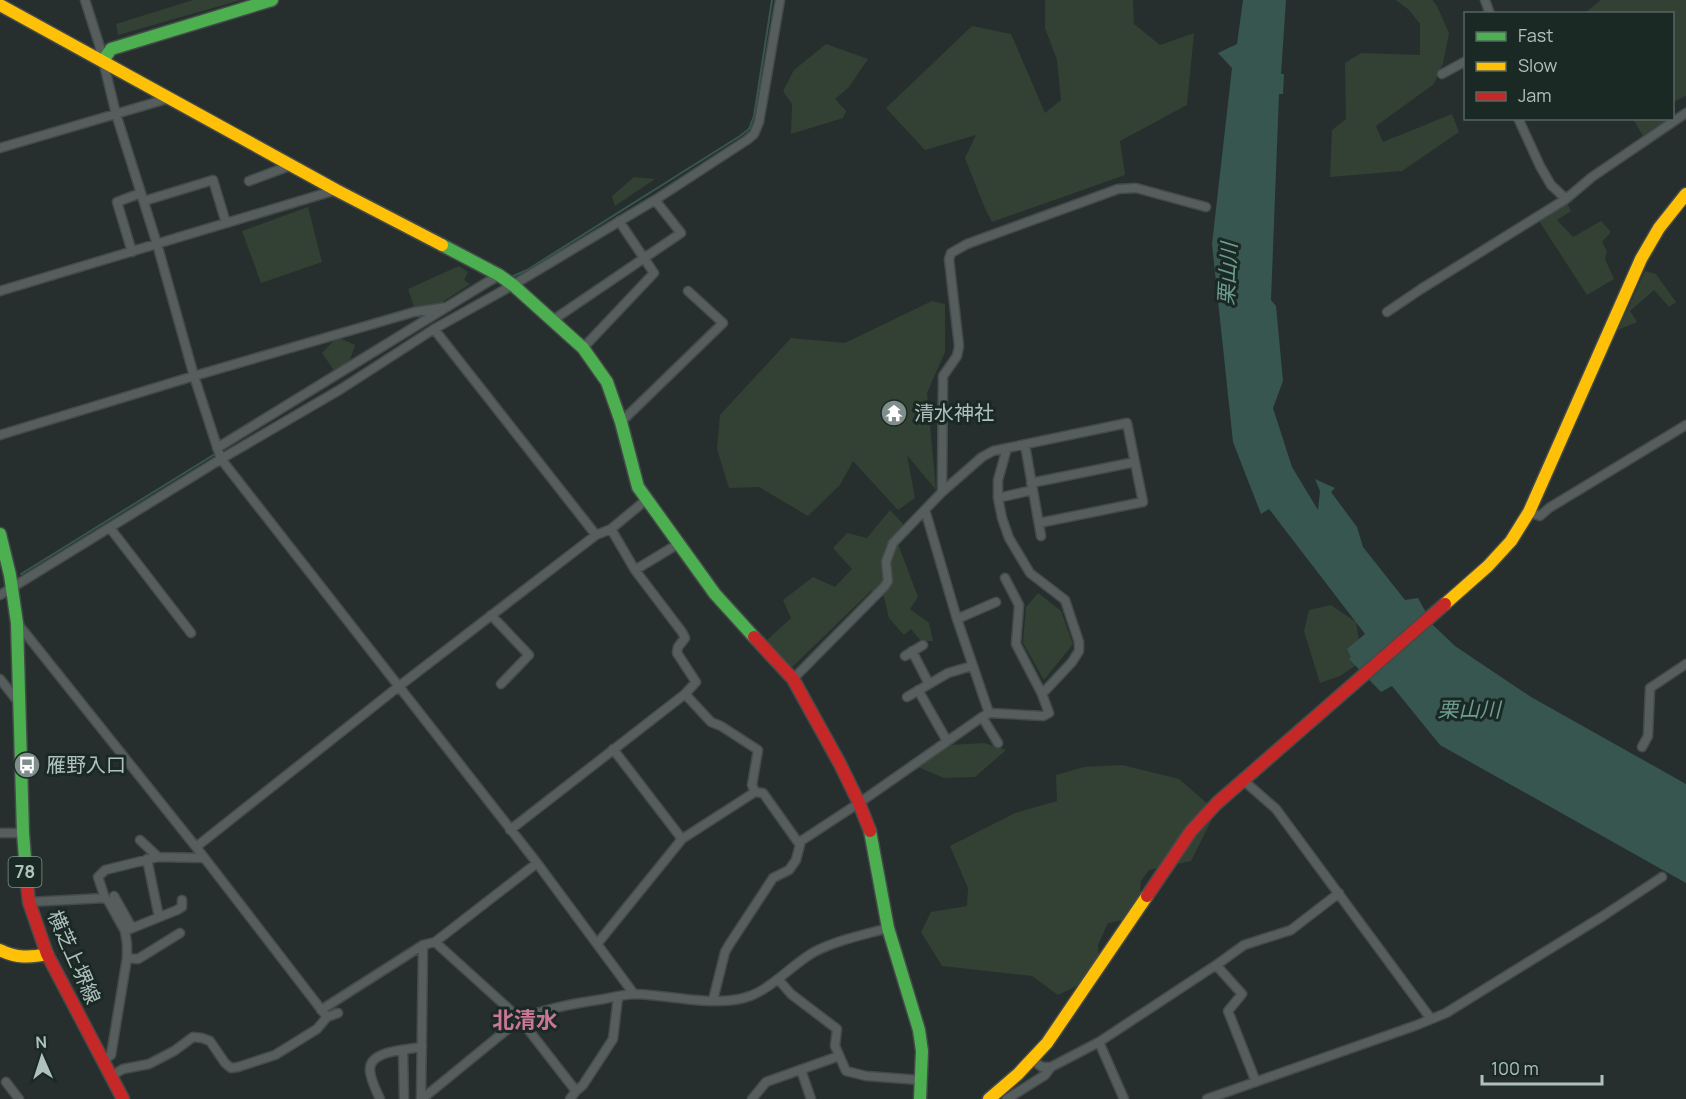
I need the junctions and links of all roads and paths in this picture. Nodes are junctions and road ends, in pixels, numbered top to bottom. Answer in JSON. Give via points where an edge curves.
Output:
{"nodes":[{"id":1,"x":85,"y":0,"type":"edge"},
{"id":2,"x":272,"y":0,"type":"edge"},
{"id":3,"x":780,"y":0,"type":"edge"},
{"id":4,"x":0,"y":5,"type":"edge"},
{"id":5,"x":103,"y":61,"type":"junction"},
{"id":6,"x":1464,"y":62,"type":"edge"},
{"id":7,"x":1442,"y":74,"type":"dead end"},
{"id":8,"x":170,"y":98,"type":"junction"},
{"id":9,"x":1686,"y":113,"type":"edge"},
{"id":10,"x":116,"y":114,"type":"junction"},
{"id":11,"x":1519,"y":120,"type":"edge"},
{"id":12,"x":0,"y":148,"type":"edge"},
{"id":13,"x":292,"y":165,"type":"junction"},
{"id":14,"x":249,"y":181,"type":"dead end"},
{"id":15,"x":336,"y":190,"type":"junction"},
{"id":16,"x":1686,"y":194,"type":"edge"},
{"id":17,"x":142,"y":197,"type":"junction"},
{"id":18,"x":655,"y":200,"type":"junction"},
{"id":19,"x":1566,"y":200,"type":"junction"},
{"id":20,"x":1206,"y":207,"type":"dead end"},
{"id":21,"x":619,"y":221,"type":"junction"},
{"id":22,"x":226,"y":223,"type":"junction"},
{"id":23,"x":157,"y":244,"type":"junction"},
{"id":24,"x":132,"y":252,"type":"junction"},
{"id":25,"x":643,"y":257,"type":"junction"},
{"id":26,"x":499,"y":275,"type":"junction"},
{"id":27,"x":513,"y":285,"type":"junction"},
{"id":28,"x":0,"y":291,"type":"edge"},
{"id":29,"x":688,"y":291,"type":"dead end"},
{"id":30,"x":447,"y":307,"type":"junction"},
{"id":31,"x":1387,"y":312,"type":"dead end"},
{"id":32,"x":553,"y":320,"type":"junction"},
{"id":33,"x":434,"y":329,"type":"junction"},
{"id":34,"x":583,"y":348,"type":"junction"},
{"id":35,"x":194,"y":375,"type":"junction"},
{"id":36,"x":621,"y":422,"type":"junction"},
{"id":37,"x":1686,"y":425,"type":"edge"},
{"id":38,"x":0,"y":435,"type":"edge"},
{"id":39,"x":1025,"y":445,"type":"junction"},
{"id":40,"x":217,"y":448,"type":"junction"},
{"id":41,"x":1007,"y":448,"type":"junction"},
{"id":42,"x":221,"y":459,"type":"junction"},
{"id":43,"x":1134,"y":462,"type":"junction"},
{"id":44,"x":1032,"y":487,"type":"junction"},
{"id":45,"x":942,"y":492,"type":"junction"},
{"id":46,"x":998,"y":498,"type":"junction"},
{"id":47,"x":646,"y":500,"type":"junction"},
{"id":48,"x":925,"y":510,"type":"junction"},
{"id":49,"x":1529,"y":512,"type":"junction"},
{"id":50,"x":1039,"y":523,"type":"junction"},
{"id":51,"x":110,"y":528,"type":"junction"},
{"id":52,"x":611,"y":529,"type":"junction"},
{"id":53,"x":0,"y":534,"type":"edge"},
{"id":54,"x":596,"y":535,"type":"junction"},
{"id":55,"x":1041,"y":536,"type":"dead end"},
{"id":56,"x":678,"y":544,"type":"junction"},
{"id":57,"x":635,"y":570,"type":"junction"},
{"id":58,"x":1005,"y":578,"type":"dead end"},
{"id":59,"x":12,"y":588,"type":"junction"},
{"id":60,"x":0,"y":595,"type":"edge"},
{"id":61,"x":996,"y":602,"type":"dead end"},
{"id":62,"x":491,"y":615,"type":"junction"},
{"id":63,"x":957,"y":619,"type":"junction"},
{"id":64,"x":17,"y":622,"type":"junction"},
{"id":65,"x":191,"y":633,"type":"dead end"},
{"id":66,"x":923,"y":645,"type":"dead end"},
{"id":67,"x":1686,"y":664,"type":"edge"},
{"id":68,"x":972,"y":666,"type":"junction"},
{"id":69,"x":0,"y":679,"type":"edge"},
{"id":70,"x":793,"y":679,"type":"junction"},
{"id":71,"x":501,"y":684,"type":"dead end"},
{"id":72,"x":929,"y":684,"type":"junction"},
{"id":73,"x":398,"y":687,"type":"junction"},
{"id":74,"x":918,"y":690,"type":"junction"},
{"id":75,"x":685,"y":694,"type":"junction"},
{"id":76,"x":1042,"y":694,"type":"junction"},
{"id":77,"x":907,"y":697,"type":"dead end"},
{"id":78,"x":19,"y":704,"type":"junction"},
{"id":79,"x":986,"y":715,"type":"junction"},
{"id":80,"x":947,"y":741,"type":"junction"},
{"id":81,"x":998,"y":743,"type":"dead end"},
{"id":82,"x":1642,"y":747,"type":"dead end"},
{"id":83,"x":613,"y":748,"type":"junction"},
{"id":84,"x":1243,"y":780,"type":"junction"},
{"id":85,"x":755,"y":792,"type":"junction"},
{"id":86,"x":859,"y":803,"type":"junction"},
{"id":87,"x":510,"y":830,"type":"junction"},
{"id":88,"x":0,"y":833,"type":"edge"},
{"id":89,"x":23,"y":833,"type":"junction"},
{"id":90,"x":682,"y":839,"type":"junction"},
{"id":91,"x":140,"y":840,"type":"dead end"},
{"id":92,"x":800,"y":844,"type":"junction"},
{"id":93,"x":196,"y":847,"type":"junction"},
{"id":94,"x":158,"y":857,"type":"junction"},
{"id":95,"x":204,"y":858,"type":"junction"},
{"id":96,"x":147,"y":859,"type":"junction"},
{"id":97,"x":537,"y":863,"type":"junction"},
{"id":98,"x":1662,"y":877,"type":"dead end"},
{"id":99,"x":1339,"y":893,"type":"junction"},
{"id":100,"x":109,"y":897,"type":"junction"},
{"id":101,"x":182,"y":900,"type":"dead end"},
{"id":102,"x":29,"y":902,"type":"junction"},
{"id":103,"x":159,"y":917,"type":"junction"},
{"id":104,"x":888,"y":928,"type":"junction"},
{"id":105,"x":129,"y":930,"type":"junction"},
{"id":106,"x":180,"y":933,"type":"dead end"},
{"id":107,"x":435,"y":942,"type":"junction"},
{"id":108,"x":597,"y":944,"type":"junction"},
{"id":109,"x":423,"y":945,"type":"junction"},
{"id":110,"x":0,"y":950,"type":"edge"},
{"id":111,"x":47,"y":954,"type":"junction"},
{"id":112,"x":128,"y":958,"type":"junction"},
{"id":113,"x":1216,"y":965,"type":"junction"},
{"id":114,"x":778,"y":979,"type":"junction"},
{"id":115,"x":634,"y":994,"type":"junction"},
{"id":116,"x":618,"y":997,"type":"junction"},
{"id":117,"x":713,"y":1000,"type":"junction"},
{"id":118,"x":338,"y":1013,"type":"dead end"},
{"id":119,"x":324,"y":1014,"type":"junction"},
{"id":120,"x":520,"y":1019,"type":"junction"},
{"id":121,"x":1431,"y":1019,"type":"junction"},
{"id":122,"x":1099,"y":1042,"type":"junction"},
{"id":123,"x":422,"y":1047,"type":"junction"},
{"id":124,"x":403,"y":1050,"type":"junction"},
{"id":125,"x":839,"y":1056,"type":"junction"},
{"id":126,"x":1032,"y":1060,"type":"junction"},
{"id":127,"x":102,"y":1061,"type":"junction"},
{"id":128,"x":1051,"y":1067,"type":"junction"},
{"id":129,"x":801,"y":1070,"type":"junction"},
{"id":130,"x":109,"y":1074,"type":"junction"},
{"id":131,"x":920,"y":1080,"type":"junction"},
{"id":132,"x":1256,"y":1082,"type":"junction"},
{"id":133,"x":2,"y":1083,"type":"edge"},
{"id":134,"x":576,"y":1091,"type":"junction"},
{"id":135,"x":19,"y":1099,"type":"edge"},
{"id":136,"x":123,"y":1099,"type":"edge"},
{"id":137,"x":380,"y":1099,"type":"edge"},
{"id":138,"x":404,"y":1099,"type":"edge"},
{"id":139,"x":421,"y":1099,"type":"edge"},
{"id":140,"x":570,"y":1099,"type":"edge"},
{"id":141,"x":752,"y":1099,"type":"edge"},
{"id":142,"x":811,"y":1099,"type":"edge"},
{"id":143,"x":920,"y":1099,"type":"edge"},
{"id":144,"x":989,"y":1099,"type":"edge"},
{"id":145,"x":1008,"y":1099,"type":"edge"},
{"id":146,"x":1124,"y":1099,"type":"edge"},
{"id":147,"x":1207,"y":1099,"type":"edge"}],
"edges":[{"from":1,"to":5,"type":"street"},
{"from":2,"to":5,"type":"street","via":[[111,49]]},
{"from":3,"to":18,"type":"street","via":[[762,110],[754,134]]},
{"from":4,"to":5,"type":"street"},
{"from":5,"to":8,"type":"street"},
{"from":5,"to":10,"type":"street"},
{"from":6,"to":7,"type":"street"},
{"from":8,"to":10,"type":"street"},
{"from":8,"to":13,"type":"street"},
{"from":9,"to":19,"type":"street","via":[[1592,177]]},
{"from":10,"to":12,"type":"street"},
{"from":10,"to":17,"type":"street"},
{"from":11,"to":19,"type":"street","via":[[1551,185]]},
{"from":13,"to":14,"type":"street"},
{"from":13,"to":15,"type":"street"},
{"from":15,"to":22,"type":"street"},
{"from":15,"to":26,"type":"street"},
{"from":16,"to":49,"type":"street","via":[[1641,259]]},
{"from":17,"to":22,"type":"street","via":[[213,180]]},
{"from":17,"to":23,"type":"street"},
{"from":17,"to":24,"type":"street","via":[[117,202]]},
{"from":18,"to":21,"type":"street"},
{"from":18,"to":25,"type":"street","via":[[681,233]]},
{"from":19,"to":31,"type":"street"},
{"from":20,"to":45,"type":"street","via":[[1136,188],[1118,189],[951,253],[959,346],[944,376]]},
{"from":21,"to":25,"type":"street"},
{"from":21,"to":27,"type":"street"},
{"from":22,"to":23,"type":"street"},
{"from":23,"to":24,"type":"street"},
{"from":23,"to":35,"type":"street"},
{"from":24,"to":28,"type":"street"},
{"from":25,"to":32,"type":"street"},
{"from":25,"to":34,"type":"street","via":[[654,273]]},
{"from":26,"to":27,"type":"street"},
{"from":26,"to":30,"type":"street"},
{"from":27,"to":32,"type":"street"},
{"from":27,"to":33,"type":"street"},
{"from":29,"to":36,"type":"street","via":[[723,323]]},
{"from":30,"to":35,"type":"street","via":[[414,312]]},
{"from":30,"to":40,"type":"street"},
{"from":32,"to":34,"type":"street"},
{"from":33,"to":42,"type":"street"},
{"from":33,"to":54,"type":"street"},
{"from":34,"to":36,"type":"street","via":[[607,382]]},
{"from":35,"to":38,"type":"street"},
{"from":35,"to":40,"type":"street"},
{"from":36,"to":47,"type":"street","via":[[638,487]]},
{"from":37,"to":49,"type":"street","via":[[1540,516]]},
{"from":39,"to":41,"type":"street"},
{"from":39,"to":43,"type":"street","via":[[1127,423]]},
{"from":39,"to":44,"type":"street"},
{"from":40,"to":42,"type":"street"},
{"from":41,"to":45,"type":"street","via":[[982,457]]},
{"from":41,"to":46,"type":"street","via":[[998,480]]},
{"from":42,"to":51,"type":"street"},
{"from":42,"to":73,"type":"street"},
{"from":43,"to":44,"type":"street"},
{"from":43,"to":50,"type":"street","via":[[1143,502]]},
{"from":44,"to":46,"type":"street"},
{"from":44,"to":50,"type":"street"},
{"from":45,"to":48,"type":"street"},
{"from":46,"to":76,"type":"street","via":[[1009,538],[1030,573],[1065,600],[1079,642],[1072,662]]},
{"from":47,"to":52,"type":"street"},
{"from":47,"to":56,"type":"street"},
{"from":48,"to":63,"type":"street"},
{"from":48,"to":70,"type":"street","via":[[893,543],[886,562],[888,581],[884,587]]},
{"from":49,"to":84,"type":"street","via":[[1511,541],[1488,566]]},
{"from":50,"to":55,"type":"street"},
{"from":51,"to":59,"type":"street"},
{"from":51,"to":65,"type":"street"},
{"from":52,"to":54,"type":"street"},
{"from":52,"to":57,"type":"street"},
{"from":53,"to":59,"type":"street","name":"横芝上堺線","number":"78"},
{"from":54,"to":62,"type":"street"},
{"from":56,"to":57,"type":"street"},
{"from":56,"to":70,"type":"street","via":[[716,594]]},
{"from":57,"to":75,"type":"street","via":[[686,638],[677,653],[696,682]]},
{"from":58,"to":76,"type":"street","via":[[1019,605],[1016,644]]},
{"from":59,"to":60,"type":"street"},
{"from":59,"to":64,"type":"street","name":"横芝上堺線","number":"78"},
{"from":61,"to":63,"type":"street"},
{"from":62,"to":71,"type":"street","via":[[529,655]]},
{"from":62,"to":73,"type":"street"},
{"from":63,"to":68,"type":"street"},
{"from":64,"to":78,"type":"street","name":"横芝上堺線","number":"78"},
{"from":64,"to":93,"type":"street"},
{"from":66,"to":72,"type":"street","via":[[908,654]]},
{"from":67,"to":82,"type":"street","via":[[1650,688],[1648,736]]},
{"from":68,"to":72,"type":"street"},
{"from":68,"to":79,"type":"street"},
{"from":69,"to":78,"type":"street"},
{"from":70,"to":86,"type":"street"},
{"from":72,"to":74,"type":"street"},
{"from":73,"to":87,"type":"street"},
{"from":73,"to":93,"type":"street"},
{"from":74,"to":77,"type":"street"},
{"from":74,"to":80,"type":"street"},
{"from":75,"to":83,"type":"street"},
{"from":75,"to":85,"type":"street","via":[[711,722],[758,750],[752,785]]},
{"from":76,"to":79,"type":"street","via":[[1049,713],[1043,716]]},
{"from":78,"to":89,"type":"street","name":"横芝上堺線","number":"78"},
{"from":79,"to":80,"type":"street"},
{"from":79,"to":81,"type":"street"},
{"from":80,"to":86,"type":"street"},
{"from":83,"to":87,"type":"street"},
{"from":83,"to":90,"type":"street"},
{"from":84,"to":99,"type":"street","via":[[1276,809]]},
{"from":84,"to":126,"type":"street","via":[[1191,831]]},
{"from":85,"to":90,"type":"street"},
{"from":85,"to":92,"type":"street","via":[[763,793]]},
{"from":86,"to":92,"type":"street"},
{"from":86,"to":104,"type":"street","via":[[870,829]]},
{"from":87,"to":97,"type":"street"},
{"from":88,"to":89,"type":"street"},
{"from":89,"to":102,"type":"street","name":"横芝上堺線","number":"78"},
{"from":90,"to":108,"type":"street"},
{"from":91,"to":94,"type":"street"},
{"from":92,"to":117,"type":"street","via":[[789,870],[773,878],[729,945]]},
{"from":93,"to":95,"type":"street"},
{"from":94,"to":95,"type":"street"},
{"from":94,"to":96,"type":"street"},
{"from":95,"to":119,"type":"street"},
{"from":96,"to":100,"type":"street","via":[[101,873],[98,877]]},
{"from":96,"to":103,"type":"street"},
{"from":97,"to":107,"type":"street"},
{"from":97,"to":108,"type":"street"},
{"from":98,"to":121,"type":"street"},
{"from":99,"to":113,"type":"street","via":[[1291,930],[1244,945]]},
{"from":99,"to":121,"type":"street"},
{"from":100,"to":102,"type":"street"},
{"from":100,"to":105,"type":"street"},
{"from":101,"to":103,"type":"street","via":[[182,907]]},
{"from":102,"to":111,"type":"street","name":"横芝上堺線","number":"78"},
{"from":103,"to":105,"type":"street"},
{"from":104,"to":114,"type":"street","via":[[813,953]]},
{"from":104,"to":131,"type":"street","via":[[919,1030]]},
{"from":105,"to":112,"type":"street"},
{"from":106,"to":112,"type":"street","via":[[138,959]]},
{"from":107,"to":109,"type":"street"},
{"from":107,"to":120,"type":"street"},
{"from":108,"to":115,"type":"street"},
{"from":109,"to":119,"type":"street"},
{"from":109,"to":123,"type":"street"},
{"from":110,"to":111,"type":"street","via":[[24,958]]},
{"from":111,"to":127,"type":"street","name":"横芝上堺線","number":"78"},
{"from":112,"to":127,"type":"street","via":[[111,1055]]},
{"from":113,"to":122,"type":"street"},
{"from":113,"to":132,"type":"street","via":[[1242,994],[1228,1011]]},
{"from":114,"to":117,"type":"street","via":[[751,996]]},
{"from":114,"to":125,"type":"street","via":[[791,994],[837,1029],[835,1046]]},
{"from":115,"to":116,"type":"street"},
{"from":115,"to":117,"type":"street"},
{"from":116,"to":120,"type":"street","via":[[548,1009]]},
{"from":116,"to":134,"type":"street","via":[[613,1038]]},
{"from":118,"to":119,"type":"street"},
{"from":119,"to":130,"type":"street","via":[[316,1029],[274,1055],[238,1067],[231,1068],[225,1063],[210,1041],[193,1037],[149,1064]]},
{"from":120,"to":134,"type":"street"},
{"from":120,"to":139,"type":"street"},
{"from":121,"to":132,"type":"street"},
{"from":122,"to":128,"type":"street"},
{"from":122,"to":146,"type":"street"},
{"from":123,"to":124,"type":"street"},
{"from":123,"to":139,"type":"street"},
{"from":124,"to":137,"type":"street","via":[[377,1055],[371,1062],[371,1077]]},
{"from":124,"to":138,"type":"street"},
{"from":125,"to":129,"type":"street"},
{"from":125,"to":131,"type":"street","via":[[846,1071]]},
{"from":126,"to":128,"type":"street"},
{"from":126,"to":144,"type":"street"},
{"from":127,"to":130,"type":"street","name":"横芝上堺線","number":"78"},
{"from":128,"to":145,"type":"street"},
{"from":129,"to":141,"type":"street","via":[[766,1082]]},
{"from":129,"to":142,"type":"street"},
{"from":130,"to":136,"type":"street","name":"横芝上堺線","number":"78"},
{"from":131,"to":143,"type":"street"},
{"from":132,"to":147,"type":"street"},
{"from":133,"to":135,"type":"street"},
{"from":134,"to":140,"type":"street"}]}
